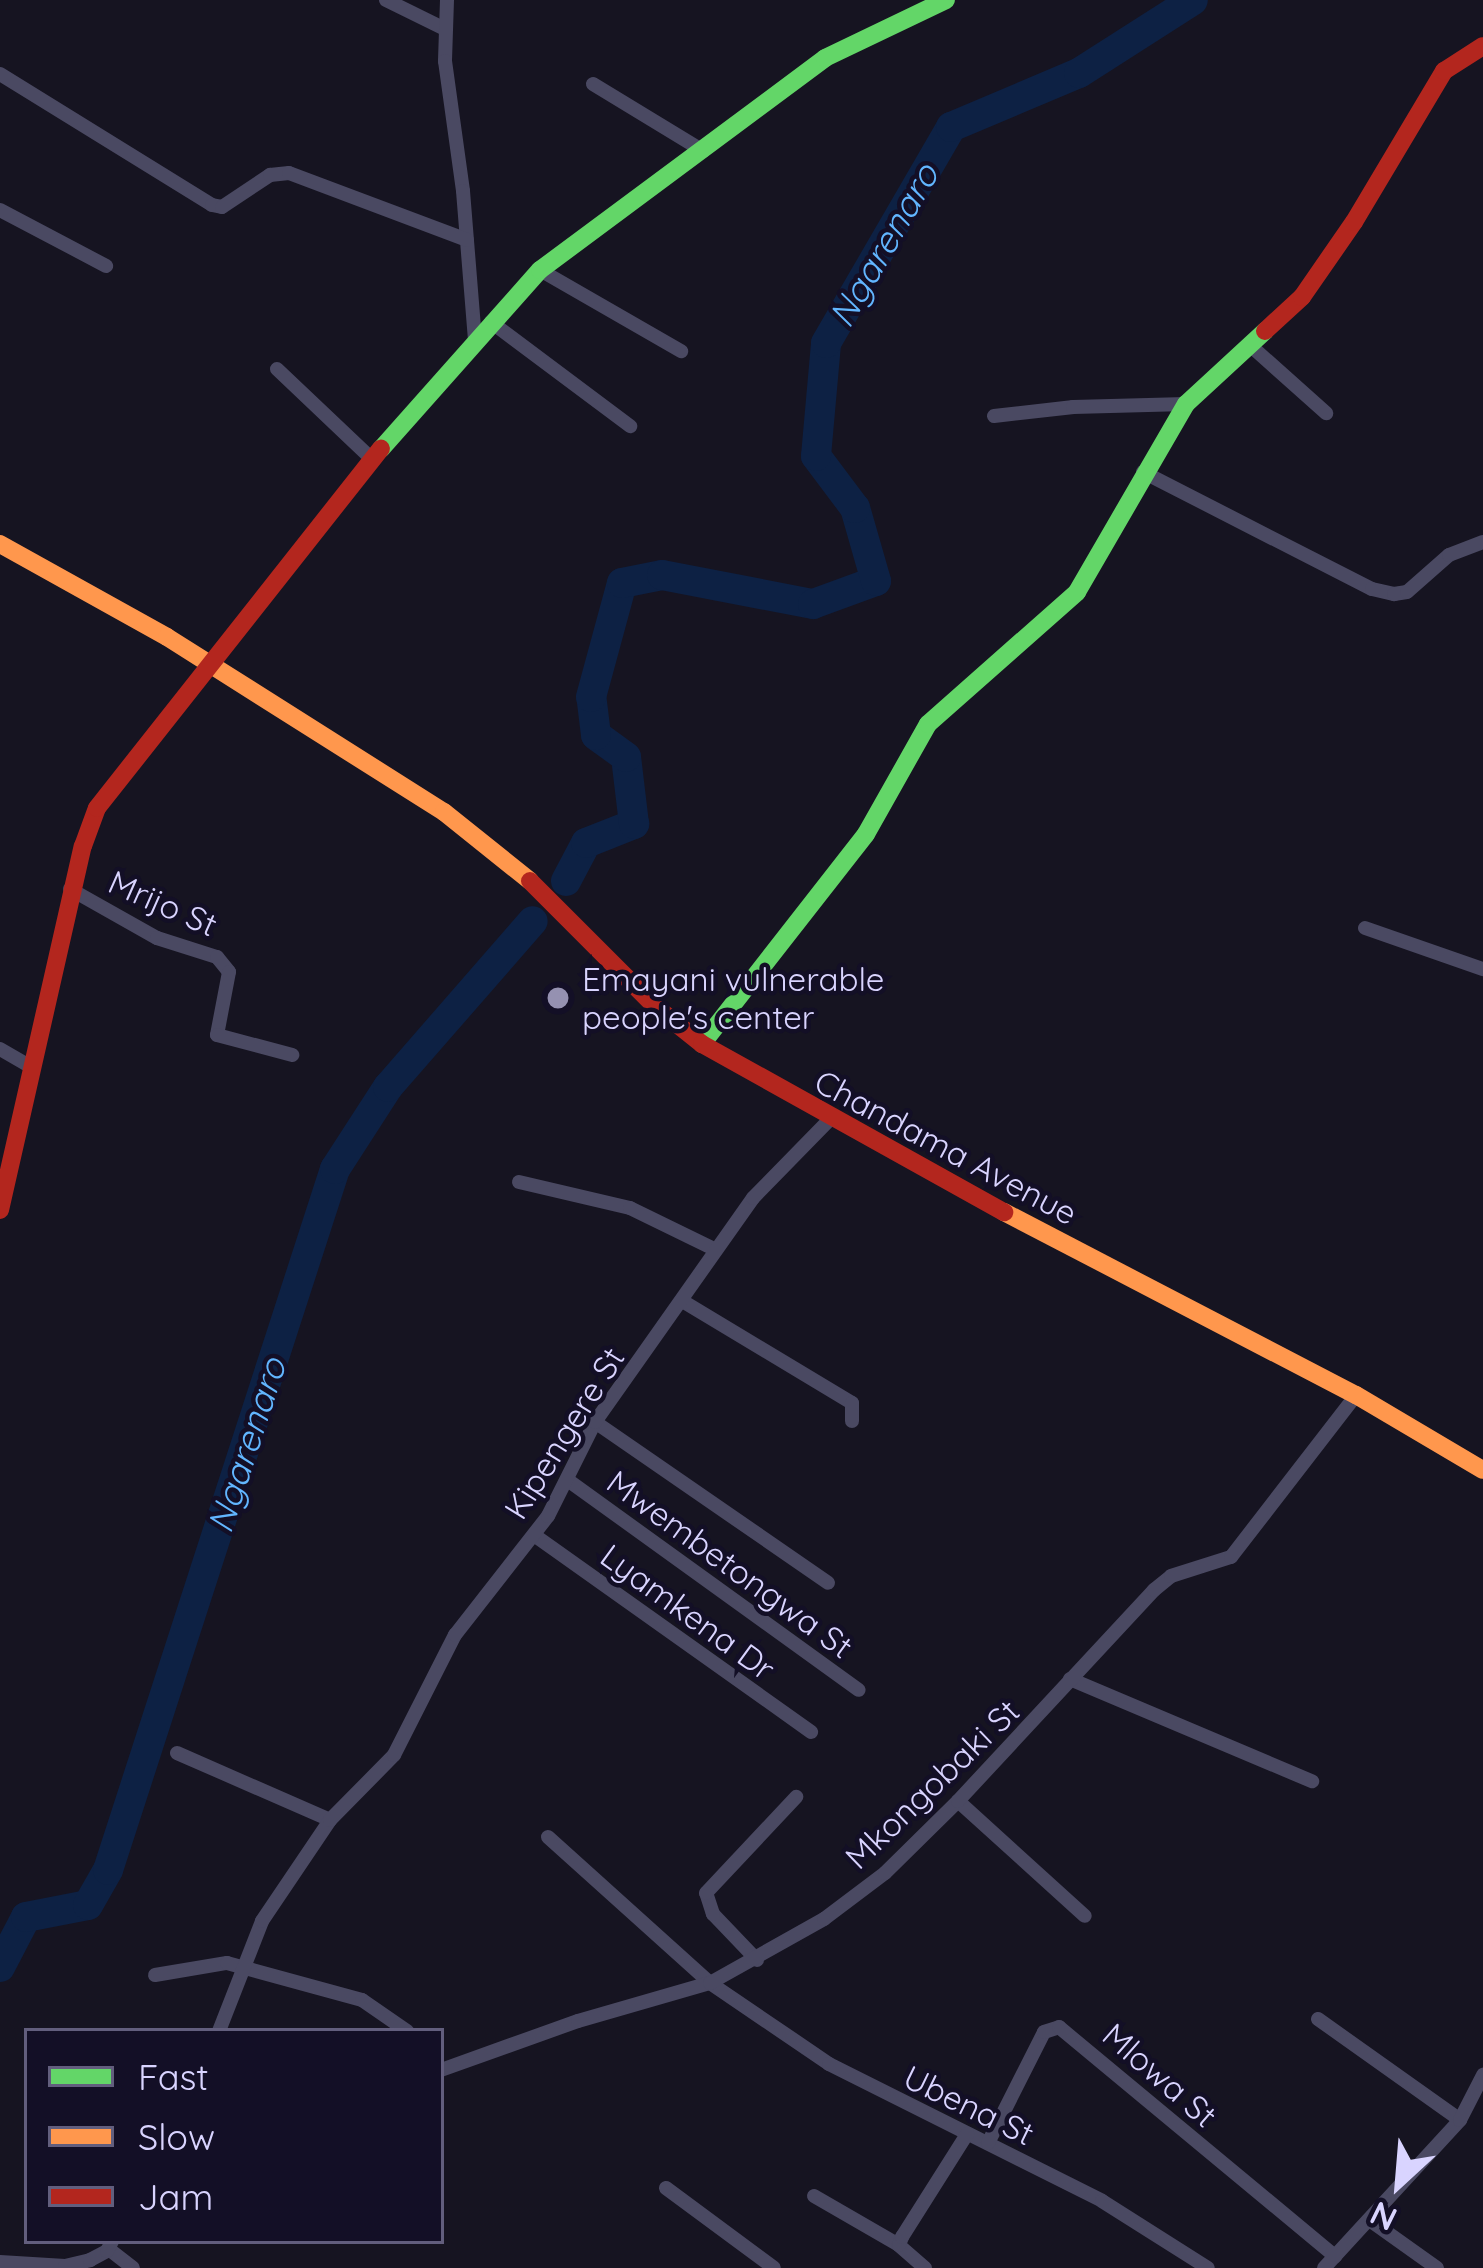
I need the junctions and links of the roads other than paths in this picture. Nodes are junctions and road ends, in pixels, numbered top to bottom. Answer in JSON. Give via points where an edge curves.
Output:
{"nodes":[{"id":1,"x":386,"y":0,"type":"edge"},
{"id":2,"x":447,"y":0,"type":"edge"},
{"id":3,"x":946,"y":0,"type":"edge"},
{"id":4,"x":443,"y":28,"type":"junction"},
{"id":5,"x":1483,"y":46,"type":"edge"},
{"id":6,"x":0,"y":74,"type":"edge"},
{"id":7,"x":593,"y":84,"type":"dead end"},
{"id":8,"x":704,"y":152,"type":"junction"},
{"id":9,"x":0,"y":210,"type":"edge"},
{"id":10,"x":466,"y":240,"type":"junction"},
{"id":11,"x":106,"y":266,"type":"dead end"},
{"id":12,"x":540,"y":270,"type":"junction"},
{"id":13,"x":491,"y":322,"type":"junction"},
{"id":14,"x":475,"y":339,"type":"junction"},
{"id":15,"x":1251,"y":346,"type":"junction"},
{"id":16,"x":681,"y":351,"type":"dead end"},
{"id":17,"x":277,"y":369,"type":"dead end"},
{"id":18,"x":1186,"y":404,"type":"junction"},
{"id":19,"x":1326,"y":413,"type":"dead end"},
{"id":20,"x":994,"y":416,"type":"dead end"},
{"id":21,"x":630,"y":426,"type":"dead end"},
{"id":22,"x":373,"y":460,"type":"junction"},
{"id":23,"x":1142,"y":472,"type":"junction"},
{"id":24,"x":1483,"y":542,"type":"edge"},
{"id":25,"x":0,"y":544,"type":"edge"},
{"id":26,"x":210,"y":666,"type":"junction"},
{"id":27,"x":70,"y":890,"type":"junction"},
{"id":28,"x":1365,"y":928,"type":"dead end"},
{"id":29,"x":1483,"y":969,"type":"edge"},
{"id":30,"x":702,"y":1044,"type":"junction"},
{"id":31,"x":0,"y":1049,"type":"edge"},
{"id":32,"x":292,"y":1055,"type":"dead end"},
{"id":33,"x":30,"y":1066,"type":"junction"},
{"id":34,"x":830,"y":1119,"type":"junction"},
{"id":35,"x":519,"y":1182,"type":"dead end"},
{"id":36,"x":0,"y":1210,"type":"edge"},
{"id":37,"x":714,"y":1249,"type":"junction"},
{"id":38,"x":684,"y":1302,"type":"junction"},
{"id":39,"x":1356,"y":1395,"type":"junction"},
{"id":40,"x":851,"y":1420,"type":"dead end"},
{"id":41,"x":595,"y":1422,"type":"junction"},
{"id":42,"x":1483,"y":1470,"type":"edge"},
{"id":43,"x":569,"y":1481,"type":"junction"},
{"id":44,"x":534,"y":1535,"type":"junction"},
{"id":45,"x":828,"y":1583,"type":"dead end"},
{"id":46,"x":1070,"y":1679,"type":"junction"},
{"id":47,"x":859,"y":1690,"type":"dead end"},
{"id":48,"x":811,"y":1732,"type":"dead end"},
{"id":49,"x":177,"y":1754,"type":"dead end"},
{"id":50,"x":1312,"y":1781,"type":"dead end"},
{"id":51,"x":796,"y":1797,"type":"dead end"},
{"id":52,"x":958,"y":1801,"type":"junction"},
{"id":53,"x":330,"y":1820,"type":"junction"},
{"id":54,"x":548,"y":1837,"type":"dead end"},
{"id":55,"x":1085,"y":1916,"type":"dead end"},
{"id":56,"x":757,"y":1960,"type":"junction"},
{"id":57,"x":241,"y":1968,"type":"junction"},
{"id":58,"x":155,"y":1975,"type":"dead end"},
{"id":59,"x":710,"y":1983,"type":"junction"},
{"id":60,"x":1318,"y":2019,"type":"dead end"},
{"id":61,"x":220,"y":2028,"type":"edge"},
{"id":62,"x":403,"y":2028,"type":"edge"},
{"id":63,"x":444,"y":2069,"type":"edge"},
{"id":64,"x":1483,"y":2075,"type":"edge"},
{"id":65,"x":1476,"y":2106,"type":"edge"},
{"id":66,"x":1460,"y":2120,"type":"junction"},
{"id":67,"x":967,"y":2134,"type":"junction"},
{"id":68,"x":988,"y":2143,"type":"junction"},
{"id":69,"x":666,"y":2188,"type":"dead end"},
{"id":70,"x":814,"y":2196,"type":"dead end"},
{"id":71,"x":1371,"y":2222,"type":"junction"},
{"id":72,"x":899,"y":2245,"type":"junction"},
{"id":73,"x":113,"y":2246,"type":"edge"},
{"id":74,"x":1335,"y":2256,"type":"junction"},
{"id":75,"x":0,"y":2262,"type":"edge"},
{"id":76,"x":133,"y":2268,"type":"edge"},
{"id":77,"x":774,"y":2268,"type":"edge"},
{"id":78,"x":925,"y":2268,"type":"edge"},
{"id":79,"x":1208,"y":2268,"type":"edge"},
{"id":80,"x":1324,"y":2268,"type":"edge"},
{"id":81,"x":1437,"y":2268,"type":"edge"}],
"edges":[{"from":1,"to":4,"type":"street"},
{"from":2,"to":4,"type":"street"},
{"from":3,"to":8,"type":"street","via":[[825,58]]},
{"from":4,"to":10,"type":"street"},
{"from":5,"to":15,"type":"street","via":[[1444,71],[1320,274]]},
{"from":6,"to":10,"type":"street","via":[[212,206],[289,173]]},
{"from":7,"to":8,"type":"street"},
{"from":8,"to":12,"type":"street"},
{"from":9,"to":11,"type":"street"},
{"from":10,"to":14,"type":"street"},
{"from":12,"to":13,"type":"street"},
{"from":12,"to":16,"type":"street"},
{"from":13,"to":14,"type":"street"},
{"from":13,"to":21,"type":"street"},
{"from":14,"to":22,"type":"street"},
{"from":15,"to":18,"type":"street"},
{"from":15,"to":19,"type":"street"},
{"from":17,"to":22,"type":"street"},
{"from":18,"to":20,"type":"street"},
{"from":18,"to":23,"type":"street"},
{"from":22,"to":26,"type":"street"},
{"from":23,"to":24,"type":"street","via":[[1394,594]]},
{"from":23,"to":30,"type":"street","via":[[1076,592],[928,724],[866,834]]},
{"from":25,"to":26,"type":"street","name":"Chandama Avenue"},
{"from":26,"to":27,"type":"street","via":[[97,808]]},
{"from":26,"to":30,"type":"street","name":"Chandama Avenue","via":[[510,861]]},
{"from":27,"to":32,"type":"street","name":"Mrijo St","via":[[158,938],[217,957],[229,973],[217,1035]]},
{"from":27,"to":33,"type":"street"},
{"from":28,"to":29,"type":"street"},
{"from":30,"to":34,"type":"street","name":"Chandama Avenue"},
{"from":31,"to":33,"type":"street"},
{"from":33,"to":36,"type":"street"},
{"from":34,"to":37,"type":"street","name":"Kipengere St"},
{"from":34,"to":39,"type":"street","name":"Chandama Avenue"},
{"from":35,"to":37,"type":"street","via":[[630,1208]]},
{"from":37,"to":38,"type":"street","name":"Kipengere St"},
{"from":38,"to":40,"type":"street","via":[[851,1403]]},
{"from":38,"to":41,"type":"street","name":"Kipengere St"},
{"from":39,"to":42,"type":"street","name":"Chandama Avenue"},
{"from":39,"to":46,"type":"street","name":"Mkongobaki St","via":[[1231,1557],[1171,1576]]},
{"from":41,"to":43,"type":"street","name":"Kipengere St"},
{"from":41,"to":45,"type":"street"},
{"from":43,"to":44,"type":"street","name":"Kipengere St"},
{"from":43,"to":47,"type":"street","name":"Mwembetongwa St"},
{"from":44,"to":48,"type":"street","name":"Lyamkena Dr"},
{"from":44,"to":53,"type":"street","name":"Kipengere St","via":[[455,1635],[409,1733]]},
{"from":46,"to":50,"type":"street"},
{"from":46,"to":52,"type":"street","name":"Mkongobaki St"},
{"from":49,"to":53,"type":"street"},
{"from":51,"to":56,"type":"street","via":[[706,1893],[712,1914]]},
{"from":52,"to":55,"type":"street"},
{"from":52,"to":56,"type":"street","name":"Mkongobaki St","via":[[885,1873]]},
{"from":53,"to":57,"type":"street","name":"Kipengere St","via":[[262,1921]]},
{"from":54,"to":59,"type":"street","name":"Ubena St"},
{"from":56,"to":59,"type":"street","name":"Mkongobaki St"},
{"from":57,"to":58,"type":"street","via":[[216,1963]]},
{"from":57,"to":61,"type":"street","name":"Kipengere St"},
{"from":57,"to":62,"type":"street","via":[[362,2000]]},
{"from":59,"to":63,"type":"street","name":"Mkongobaki St"},
{"from":59,"to":67,"type":"street","name":"Ubena St","via":[[829,2064]]},
{"from":60,"to":66,"type":"street"},
{"from":64,"to":65,"type":"street"},
{"from":65,"to":66,"type":"street"},
{"from":66,"to":71,"type":"street"},
{"from":67,"to":68,"type":"street","name":"Ubena St"},
{"from":67,"to":72,"type":"street"},
{"from":68,"to":74,"type":"street","name":"Mlowa St","via":[[1044,2032],[1058,2026]]},
{"from":68,"to":79,"type":"street","name":"Ubena St"},
{"from":69,"to":77,"type":"street"},
{"from":70,"to":72,"type":"street"},
{"from":71,"to":74,"type":"street"},
{"from":71,"to":81,"type":"street"},
{"from":72,"to":78,"type":"street"},
{"from":73,"to":75,"type":"street","via":[[65,2266]]},
{"from":73,"to":76,"type":"street"},
{"from":74,"to":80,"type":"street"}]}
